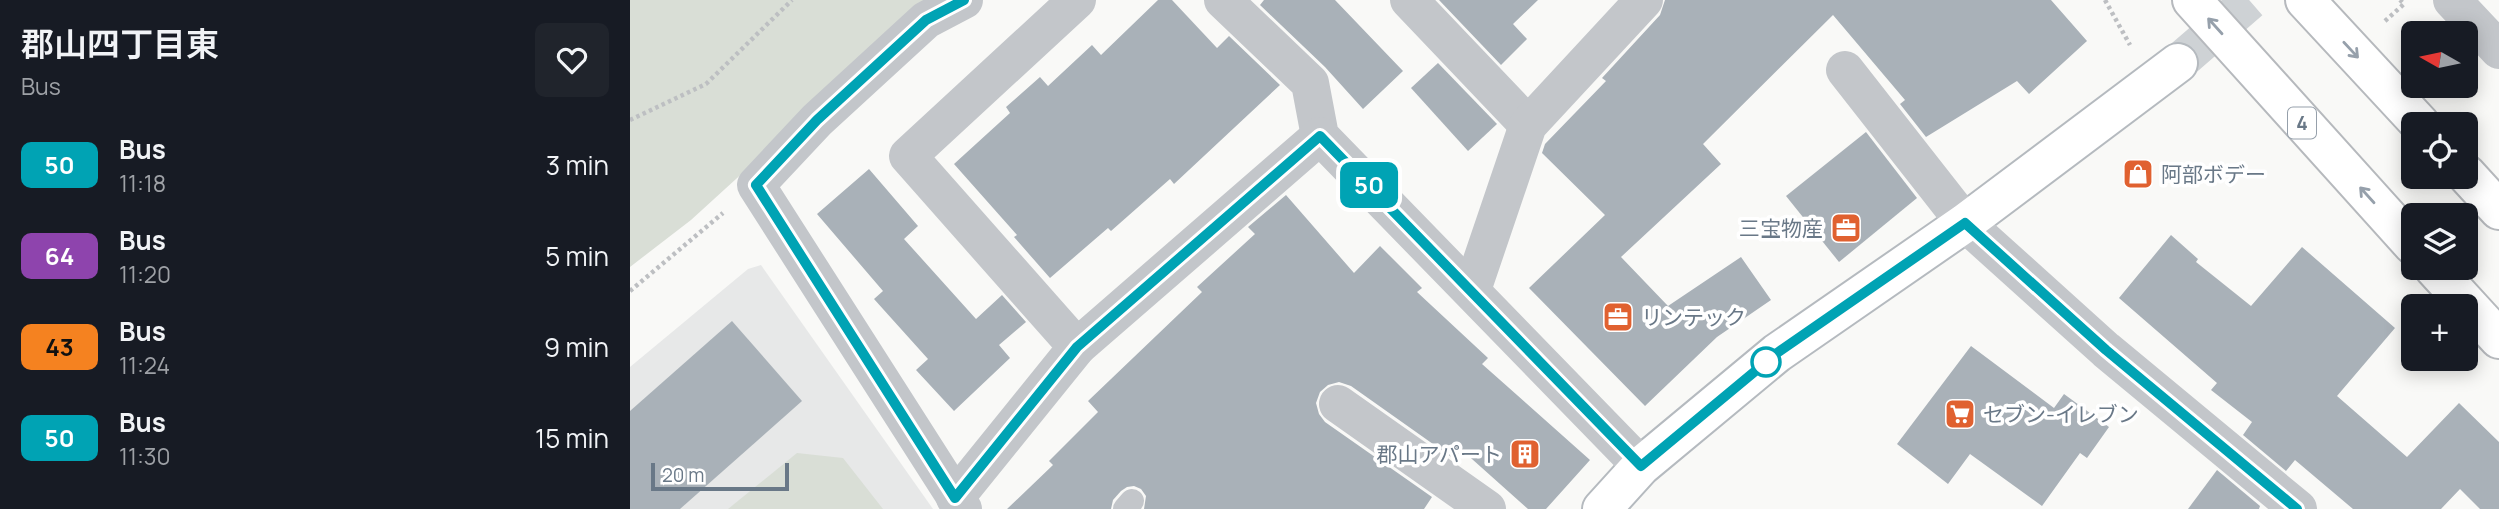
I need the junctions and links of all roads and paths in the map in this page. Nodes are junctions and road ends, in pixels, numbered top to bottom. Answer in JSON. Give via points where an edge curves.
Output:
{"nodes":[{"id":1,"x":792,"y":0,"type":"edge"},
{"id":2,"x":964,"y":0,"type":"edge"},
{"id":3,"x":1077,"y":0,"type":"edge"},
{"id":4,"x":1223,"y":0,"type":"edge"},
{"id":5,"x":1409,"y":0,"type":"edge"},
{"id":6,"x":1644,"y":0,"type":"edge"},
{"id":7,"x":2105,"y":0,"type":"edge"},
{"id":8,"x":2192,"y":0,"type":"edge"},
{"id":9,"x":2305,"y":0,"type":"edge"},
{"id":10,"x":2400,"y":0,"type":"edge"},
{"id":11,"x":2452,"y":0,"type":"edge"},
{"id":12,"x":2385,"y":21,"type":"dead end"},
{"id":13,"x":2128,"y":43,"type":"dead end"},
{"id":14,"x":2499,"y":50,"type":"edge"},
{"id":15,"x":2178,"y":63,"type":"tunnel mouth"},
{"id":16,"x":1845,"y":70,"type":"dead end"},
{"id":17,"x":2409,"y":112,"type":"edge"},
{"id":18,"x":630,"y":120,"type":"edge"},
{"id":19,"x":1528,"y":125,"type":"junction"},
{"id":20,"x":1320,"y":136,"type":"junction"},
{"id":21,"x":756,"y":185,"type":"junction"},
{"id":22,"x":2478,"y":187,"type":"edge"},
{"id":23,"x":2499,"y":211,"type":"edge"},
{"id":24,"x":1965,"y":223,"type":"junction"},
{"id":25,"x":2401,"y":232,"type":"edge"},
{"id":26,"x":2445,"y":280,"type":"edge"},
{"id":27,"x":1472,"y":290,"type":"junction"},
{"id":28,"x":630,"y":291,"type":"edge"},
{"id":29,"x":2499,"y":339,"type":"edge"},
{"id":30,"x":1077,"y":347,"type":"junction"},
{"id":31,"x":1338,"y":404,"type":"dead end"},
{"id":32,"x":1641,"y":466,"type":"junction"},
{"id":33,"x":959,"y":503,"type":"edge"},
{"id":34,"x":1487,"y":509,"type":"edge"},
{"id":35,"x":1602,"y":509,"type":"edge"},
{"id":36,"x":2298,"y":509,"type":"edge"}],
"edges":[{"from":1,"to":18,"type":"path","via":[[706,84]]},
{"from":2,"to":21,"type":"street","via":[[926,20],[817,120]]},
{"from":3,"to":30,"type":"street","via":[[908,156]]},
{"from":4,"to":20,"type":"street","via":[[1310,83]]},
{"from":5,"to":19,"type":"street"},
{"from":6,"to":19,"type":"street"},
{"from":7,"to":13,"type":"path"},
{"from":25,"to":8,"type":"main road","number":"4","one_way":true},
{"from":9,"to":17,"type":"main road","one_way":true},
{"from":10,"to":12,"type":"path","via":[[2404,4]]},
{"from":11,"to":14,"type":"street"},
{"from":15,"to":24,"type":"main road"},
{"from":16,"to":24,"type":"street"},
{"from":19,"to":27,"type":"street"},
{"from":20,"to":27,"type":"street"},
{"from":20,"to":30,"type":"street"},
{"from":21,"to":28,"type":"path"},
{"from":21,"to":33,"type":"street"},
{"from":22,"to":23,"type":"main road"},
{"from":24,"to":32,"type":"main road","via":[[1777,353]]},
{"from":24,"to":36,"type":"street","via":[[2106,350]]},
{"from":26,"to":29,"type":"main road"},
{"from":27,"to":32,"type":"street"},
{"from":30,"to":33,"type":"street"},
{"from":31,"to":34,"type":"street"},
{"from":32,"to":35,"type":"main road"}]}
